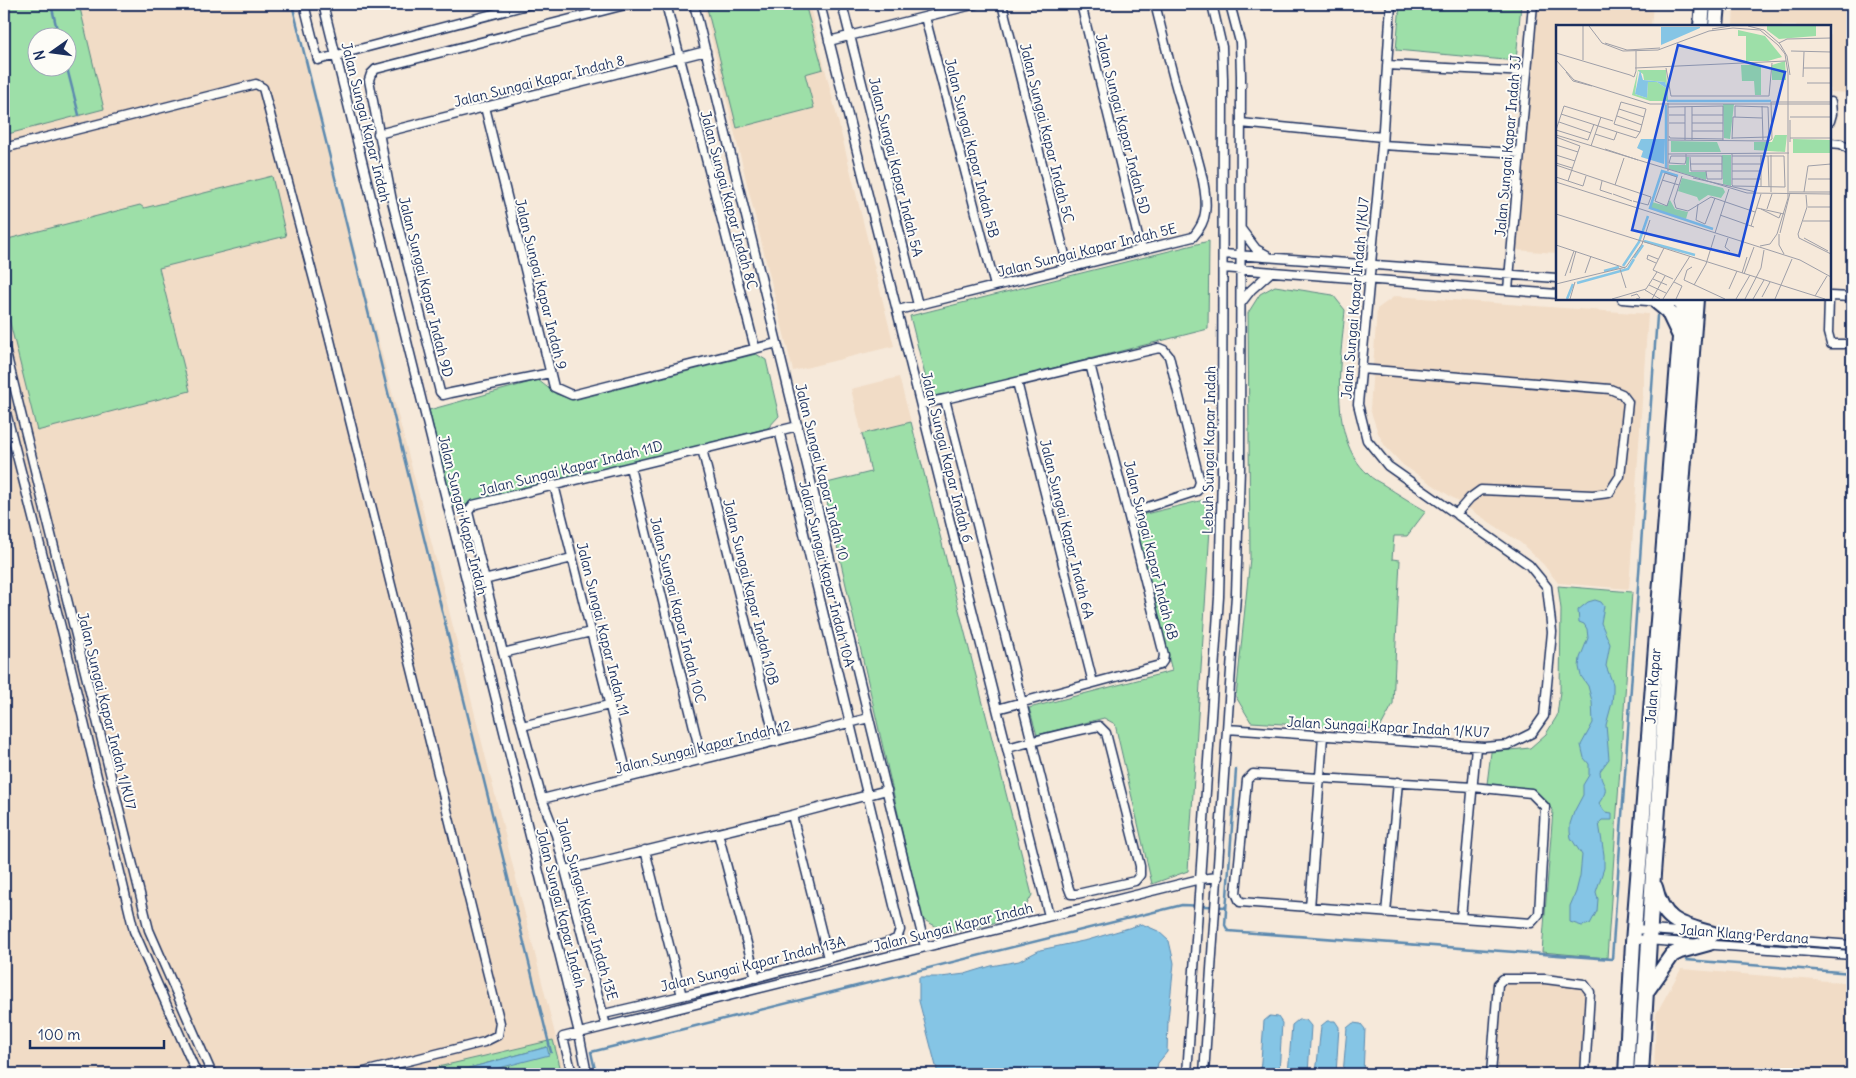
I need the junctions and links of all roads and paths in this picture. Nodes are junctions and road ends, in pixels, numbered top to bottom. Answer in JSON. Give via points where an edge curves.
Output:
{"nodes":[{"id":1,"x":304,"y":4,"type":"edge"},
{"id":2,"x":323,"y":4,"type":"edge"},
{"id":3,"x":531,"y":4,"type":"edge"},
{"id":4,"x":629,"y":4,"type":"edge"},
{"id":5,"x":666,"y":4,"type":"edge"},
{"id":6,"x":694,"y":4,"type":"edge"},
{"id":7,"x":820,"y":4,"type":"edge"},
{"id":8,"x":842,"y":4,"type":"edge"},
{"id":9,"x":976,"y":4,"type":"edge"},
{"id":10,"x":1002,"y":4,"type":"edge"},
{"id":11,"x":1080,"y":4,"type":"edge"},
{"id":12,"x":1155,"y":4,"type":"edge"},
{"id":13,"x":1212,"y":4,"type":"edge"},
{"id":14,"x":1230,"y":4,"type":"edge"},
{"id":15,"x":1391,"y":4,"type":"edge"},
{"id":16,"x":1533,"y":4,"type":"edge"},
{"id":17,"x":1703,"y":4,"type":"edge"},
{"id":18,"x":1718,"y":4,"type":"edge"},
{"id":19,"x":925,"y":17,"type":"junction"},
{"id":20,"x":1701,"y":25,"type":"edge"},
{"id":21,"x":1716,"y":25,"type":"edge"},
{"id":22,"x":849,"y":36,"type":"junction"},
{"id":23,"x":829,"y":41,"type":"junction"},
{"id":24,"x":706,"y":51,"type":"junction"},
{"id":25,"x":336,"y":54,"type":"junction"},
{"id":26,"x":680,"y":58,"type":"junction"},
{"id":27,"x":1387,"y":65,"type":"junction"},
{"id":28,"x":1527,"y":72,"type":"junction"},
{"id":29,"x":1831,"y":102,"type":"edge"},
{"id":30,"x":485,"y":107,"type":"junction"},
{"id":31,"x":1831,"y":118,"type":"edge"},
{"id":32,"x":1241,"y":123,"type":"junction"},
{"id":33,"x":378,"y":134,"type":"junction"},
{"id":34,"x":1382,"y":141,"type":"junction"},
{"id":35,"x":1831,"y":144,"type":"edge"},
{"id":36,"x":4,"y":148,"type":"edge"},
{"id":37,"x":1852,"y":151,"type":"edge"},
{"id":38,"x":1520,"y":153,"type":"junction"},
{"id":39,"x":1241,"y":229,"type":"junction"},
{"id":40,"x":1141,"y":250,"type":"junction"},
{"id":41,"x":1223,"y":254,"type":"junction"},
{"id":42,"x":1241,"y":255,"type":"junction"},
{"id":43,"x":1270,"y":257,"type":"junction"},
{"id":44,"x":1370,"y":264,"type":"junction"},
{"id":45,"x":1068,"y":268,"type":"junction"},
{"id":46,"x":1223,"y":268,"type":"junction"},
{"id":47,"x":1241,"y":269,"type":"junction"},
{"id":48,"x":1271,"y":272,"type":"junction"},
{"id":49,"x":1509,"y":274,"type":"junction"},
{"id":50,"x":1556,"y":278,"type":"edge"},
{"id":51,"x":1369,"y":280,"type":"junction"},
{"id":52,"x":995,"y":286,"type":"junction"},
{"id":53,"x":1508,"y":290,"type":"junction"},
{"id":54,"x":1556,"y":294,"type":"edge"},
{"id":55,"x":1831,"y":297,"type":"edge"},
{"id":56,"x":1852,"y":297,"type":"edge"},
{"id":57,"x":1639,"y":300,"type":"edge"},
{"id":58,"x":1829,"y":300,"type":"edge"},
{"id":59,"x":1656,"y":301,"type":"junction"},
{"id":60,"x":1689,"y":301,"type":"edge"},
{"id":61,"x":1241,"y":303,"type":"junction"},
{"id":62,"x":918,"y":304,"type":"junction"},
{"id":63,"x":898,"y":310,"type":"junction"},
{"id":64,"x":1680,"y":337,"type":"junction"},
{"id":65,"x":777,"y":343,"type":"junction"},
{"id":66,"x":1844,"y":344,"type":"dead end"},
{"id":67,"x":4,"y":345,"type":"edge"},
{"id":68,"x":755,"y":348,"type":"junction"},
{"id":69,"x":1090,"y":364,"type":"junction"},
{"id":70,"x":1361,"y":369,"type":"junction"},
{"id":71,"x":550,"y":372,"type":"junction"},
{"id":72,"x":1017,"y":382,"type":"junction"},
{"id":73,"x":945,"y":399,"type":"junction"},
{"id":74,"x":921,"y":404,"type":"junction"},
{"id":75,"x":4,"y":405,"type":"edge"},
{"id":76,"x":798,"y":426,"type":"junction"},
{"id":77,"x":779,"y":430,"type":"junction"},
{"id":78,"x":702,"y":449,"type":"junction"},
{"id":79,"x":630,"y":467,"type":"junction"},
{"id":80,"x":554,"y":485,"type":"junction"},
{"id":81,"x":1129,"y":514,"type":"junction"},
{"id":82,"x":1456,"y":514,"type":"junction"},
{"id":83,"x":572,"y":558,"type":"junction"},
{"id":84,"x":484,"y":580,"type":"junction"},
{"id":85,"x":591,"y":632,"type":"junction"},
{"id":86,"x":503,"y":653,"type":"junction"},
{"id":87,"x":1093,"y":683,"type":"junction"},
{"id":88,"x":1022,"y":703,"type":"junction"},
{"id":89,"x":609,"y":705,"type":"junction"},
{"id":90,"x":997,"y":709,"type":"junction"},
{"id":91,"x":869,"y":718,"type":"junction"},
{"id":92,"x":850,"y":723,"type":"junction"},
{"id":93,"x":522,"y":726,"type":"junction"},
{"id":94,"x":1227,"y":729,"type":"junction"},
{"id":95,"x":1323,"y":736,"type":"junction"},
{"id":96,"x":1031,"y":741,"type":"junction"},
{"id":97,"x":776,"y":742,"type":"junction"},
{"id":98,"x":1476,"y":747,"type":"junction"},
{"id":99,"x":1007,"y":748,"type":"junction"},
{"id":100,"x":702,"y":760,"type":"junction"},
{"id":101,"x":628,"y":778,"type":"junction"},
{"id":102,"x":1320,"y":778,"type":"junction"},
{"id":103,"x":1398,"y":782,"type":"junction"},
{"id":104,"x":1473,"y":787,"type":"junction"},
{"id":105,"x":887,"y":790,"type":"junction"},
{"id":106,"x":868,"y":795,"type":"junction"},
{"id":107,"x":542,"y":799,"type":"junction"},
{"id":108,"x":792,"y":815,"type":"junction"},
{"id":109,"x":718,"y":833,"type":"junction"},
{"id":110,"x":645,"y":850,"type":"junction"},
{"id":111,"x":566,"y":870,"type":"junction"},
{"id":112,"x":1652,"y":874,"type":"junction"},
{"id":113,"x":1218,"y":877,"type":"junction"},
{"id":114,"x":1200,"y":879,"type":"junction"},
{"id":115,"x":1310,"y":908,"type":"junction"},
{"id":116,"x":1386,"y":913,"type":"junction"},
{"id":117,"x":1049,"y":916,"type":"junction"},
{"id":118,"x":1461,"y":918,"type":"junction"},
{"id":119,"x":1634,"y":934,"type":"junction"},
{"id":120,"x":1649,"y":935,"type":"junction"},
{"id":121,"x":1711,"y":939,"type":"junction"},
{"id":122,"x":1852,"y":945,"type":"edge"},
{"id":123,"x":925,"y":947,"type":"junction"},
{"id":124,"x":1852,"y":955,"type":"edge"},
{"id":125,"x":828,"y":958,"type":"junction"},
{"id":126,"x":756,"y":978,"type":"junction"},
{"id":127,"x":1646,"y":992,"type":"junction"},
{"id":128,"x":682,"y":996,"type":"junction"},
{"id":129,"x":604,"y":1014,"type":"junction"},
{"id":130,"x":606,"y":1026,"type":"junction"},
{"id":131,"x":579,"y":1033,"type":"junction"},
{"id":132,"x":197,"y":1074,"type":"edge"},
{"id":133,"x":212,"y":1074,"type":"edge"},
{"id":134,"x":356,"y":1074,"type":"edge"},
{"id":135,"x":572,"y":1074,"type":"edge"},
{"id":136,"x":587,"y":1074,"type":"edge"},
{"id":137,"x":1187,"y":1074,"type":"edge"},
{"id":138,"x":1204,"y":1074,"type":"edge"},
{"id":139,"x":1491,"y":1074,"type":"edge"},
{"id":140,"x":1585,"y":1074,"type":"edge"},
{"id":141,"x":1626,"y":1074,"type":"edge"},
{"id":142,"x":1641,"y":1074,"type":"edge"}],
"edges":[{"from":1,"to":25,"type":"street","via":[[318,60]]},
{"from":2,"to":25,"type":"street","name":"Jalan Sungai Kapar Indah"},
{"from":3,"to":25,"type":"street"},
{"from":4,"to":33,"type":"street","via":[[376,69],[369,80]]},
{"from":5,"to":26,"type":"street","name":"Jalan Sungai Kapar Indah 8C"},
{"from":6,"to":24,"type":"street","name":"Jalan Sungai Kapar Indah 10"},
{"from":7,"to":23,"type":"street","name":"Jalan Sungai Kapar Indah 6"},
{"from":8,"to":22,"type":"street","name":"Jalan Sungai Kapar Indah 5A"},
{"from":9,"to":19,"type":"street"},
{"from":10,"to":45,"type":"street","name":"Jalan Sungai Kapar Indah 5C"},
{"from":11,"to":40,"type":"street","name":"Jalan Sungai Kapar Indah 5D"},
{"from":12,"to":40,"type":"street","name":"Jalan Sungai Kapar Indah 5E","via":[[1201,173],[1205,214],[1193,237]]},
{"from":13,"to":41,"type":"street","name":"Lebuh Sungai Kapar Indah","via":[[1222,47]]},
{"from":14,"to":32,"type":"street","via":[[1240,42]]},
{"from":15,"to":27,"type":"street","name":"Jalan Sungai Kapar Indah 1/KU7"},
{"from":16,"to":28,"type":"street","name":"Jalan Sungai Kapar Indah 3J"},
{"from":17,"to":20,"type":"highway"},
{"from":18,"to":21,"type":"highway"},
{"from":19,"to":22,"type":"street"},
{"from":19,"to":52,"type":"street","name":"Jalan Sungai Kapar Indah 5B"},
{"from":22,"to":23,"type":"street"},
{"from":22,"to":62,"type":"street","name":"Jalan Sungai Kapar Indah 5A"},
{"from":23,"to":63,"type":"street","name":"Jalan Sungai Kapar Indah 6"},
{"from":24,"to":26,"type":"street","name":"Jalan Sungai Kapar Indah 8"},
{"from":24,"to":65,"type":"street","name":"Jalan Sungai Kapar Indah 10"},
{"from":25,"to":131,"type":"street","name":"Jalan Sungai Kapar Indah"},
{"from":26,"to":30,"type":"street","name":"Jalan Sungai Kapar Indah 8"},
{"from":26,"to":68,"type":"street","name":"Jalan Sungai Kapar Indah 8C"},
{"from":27,"to":28,"type":"street"},
{"from":27,"to":34,"type":"street","name":"Jalan Sungai Kapar Indah 1/KU7"},
{"from":28,"to":38,"type":"street","name":"Jalan Sungai Kapar Indah 3J"},
{"from":29,"to":31,"type":"street"},
{"from":30,"to":33,"type":"street","name":"Jalan Sungai Kapar Indah 8"},
{"from":30,"to":71,"type":"street","name":"Jalan Sungai Kapar Indah 9"},
{"from":32,"to":34,"type":"street"},
{"from":32,"to":39,"type":"street"},
{"from":33,"to":71,"type":"street","name":"Jalan Sungai Kapar Indah 9D","via":[[440,392],[451,394]]},
{"from":34,"to":38,"type":"street"},
{"from":34,"to":44,"type":"street","name":"Jalan Sungai Kapar Indah 1/KU7"},
{"from":35,"to":37,"type":"street","via":[[1841,144]]},
{"from":36,"to":134,"type":"street","via":[[256,84],[263,88],[329,336],[500,1023],[498,1035],[484,1042]]},
{"from":38,"to":49,"type":"street","name":"Jalan Sungai Kapar Indah 3J"},
{"from":39,"to":42,"type":"street"},
{"from":39,"to":43,"type":"street","via":[[1256,249]]},
{"from":40,"to":45,"type":"street","name":"Jalan Sungai Kapar Indah 5E"},
{"from":41,"to":42,"type":"street"},
{"from":41,"to":46,"type":"street","name":"Lebuh Sungai Kapar Indah"},
{"from":42,"to":43,"type":"street"},
{"from":42,"to":47,"type":"street"},
{"from":43,"to":44,"type":"street"},
{"from":44,"to":49,"type":"street"},
{"from":44,"to":51,"type":"street","name":"Jalan Sungai Kapar Indah 1/KU7"},
{"from":45,"to":52,"type":"street","name":"Jalan Sungai Kapar Indah 5E"},
{"from":46,"to":47,"type":"street"},
{"from":46,"to":114,"type":"street","name":"Lebuh Sungai Kapar Indah","via":[[1219,597]]},
{"from":47,"to":48,"type":"street"},
{"from":47,"to":61,"type":"street"},
{"from":48,"to":51,"type":"street"},
{"from":48,"to":61,"type":"street"},
{"from":49,"to":50,"type":"street"},
{"from":49,"to":53,"type":"street","name":"Jalan Sungai Kapar Indah 3J"},
{"from":51,"to":53,"type":"street"},
{"from":51,"to":70,"type":"street","name":"Jalan Sungai Kapar Indah 1/KU7"},
{"from":52,"to":62,"type":"street","name":"Jalan Sungai Kapar Indah 5E"},
{"from":53,"to":54,"type":"street"},
{"from":55,"to":56,"type":"street"},
{"from":57,"to":59,"type":"street"},
{"from":58,"to":66,"type":"street","via":[[1831,344]]},
{"from":59,"to":60,"type":"street"},
{"from":59,"to":64,"type":"highway","via":[[1668,311]]},
{"from":60,"to":64,"type":"highway","name":"Jalan Kapar"},
{"from":60,"to":112,"type":"highway","name":"Jalan Kapar"},
{"from":61,"to":94,"type":"street","via":[[1237,585]]},
{"from":62,"to":63,"type":"street","name":"Jalan Sungai Kapar Indah 5E"},
{"from":63,"to":74,"type":"street","name":"Jalan Sungai Kapar Indah 6"},
{"from":64,"to":119,"type":"highway","name":"Jalan Kapar"},
{"from":65,"to":68,"type":"street","name":"Jalan Sungai Kapar Indah 9"},
{"from":65,"to":76,"type":"street","name":"Jalan Sungai Kapar Indah 10"},
{"from":67,"to":133,"type":"street","name":"Jalan Sungai Kapar Indah 1/KU7","via":[[148,930]]},
{"from":68,"to":71,"type":"street","name":"Jalan Sungai Kapar Indah 9","via":[[572,395],[554,387]]},
{"from":69,"to":72,"type":"street","name":"Jalan Sungai Kapar Indah 6"},
{"from":69,"to":81,"type":"street","name":"Jalan Sungai Kapar Indah 6B"},
{"from":69,"to":81,"type":"street","name":"Jalan Sungai Kapar Indah 6","via":[[1159,348],[1169,356],[1199,487],[1197,491]]},
{"from":70,"to":82,"type":"street","name":"Jalan Sungai Kapar Indah 1/KU7","via":[[1358,404],[1367,440],[1388,466]]},
{"from":70,"to":82,"type":"street","via":[[1610,389],[1622,394],[1628,402],[1620,476],[1609,493],[1481,490]]},
{"from":72,"to":73,"type":"street","name":"Jalan Sungai Kapar Indah 6"},
{"from":72,"to":87,"type":"street","name":"Jalan Sungai Kapar Indah 6A"},
{"from":73,"to":74,"type":"street"},
{"from":73,"to":88,"type":"street","name":"Jalan Sungai Kapar Indah 6"},
{"from":74,"to":90,"type":"street","name":"Jalan Sungai Kapar Indah 6"},
{"from":75,"to":132,"type":"street","name":"Jalan Sungai Kapar Indah 1/KU7","via":[[134,931]]},
{"from":76,"to":77,"type":"street","name":"Jalan Sungai Kapar Indah 11D"},
{"from":76,"to":91,"type":"street","name":"Jalan Sungai Kapar Indah 10"},
{"from":77,"to":78,"type":"street","name":"Jalan Sungai Kapar Indah 11D"},
{"from":77,"to":92,"type":"street","name":"Jalan Sungai Kapar Indah 10A"},
{"from":78,"to":79,"type":"street","name":"Jalan Sungai Kapar Indah 11D"},
{"from":78,"to":97,"type":"street","name":"Jalan Sungai Kapar Indah 10B"},
{"from":79,"to":80,"type":"street","name":"Jalan Sungai Kapar Indah 11D"},
{"from":79,"to":100,"type":"street","name":"Jalan Sungai Kapar Indah 10C"},
{"from":80,"to":83,"type":"street","name":"Jalan Sungai Kapar Indah 11"},
{"from":80,"to":84,"type":"street","name":"Jalan Sungai Kapar Indah 11D","via":[[473,505],[468,512]]},
{"from":81,"to":87,"type":"street","name":"Jalan Sungai Kapar Indah 6B","via":[[1164,661],[1160,665]]},
{"from":82,"to":98,"type":"street","name":"Jalan Sungai Kapar Indah 1/KU7","via":[[1529,564],[1547,587],[1552,632],[1544,716],[1532,733],[1508,745]]},
{"from":83,"to":84,"type":"street"},
{"from":83,"to":85,"type":"street","name":"Jalan Sungai Kapar Indah 11"},
{"from":84,"to":86,"type":"street","name":"Jalan Sungai Kapar Indah 11D"},
{"from":85,"to":86,"type":"street"},
{"from":85,"to":89,"type":"street","name":"Jalan Sungai Kapar Indah 11"},
{"from":86,"to":93,"type":"street","name":"Jalan Sungai Kapar Indah 11D"},
{"from":87,"to":88,"type":"street","name":"Jalan Sungai Kapar Indah 6B"},
{"from":88,"to":90,"type":"street","name":"Jalan Sungai Kapar Indah 6B"},
{"from":88,"to":96,"type":"street","name":"Jalan Sungai Kapar Indah 6"},
{"from":89,"to":93,"type":"street"},
{"from":89,"to":101,"type":"street","name":"Jalan Sungai Kapar Indah 11"},
{"from":90,"to":99,"type":"street","name":"Jalan Sungai Kapar Indah 6"},
{"from":91,"to":92,"type":"street","name":"Jalan Sungai Kapar Indah 12"},
{"from":91,"to":105,"type":"street","name":"Jalan Sungai Kapar Indah 10"},
{"from":92,"to":97,"type":"street","name":"Jalan Sungai Kapar Indah 12"},
{"from":92,"to":106,"type":"street","name":"Jalan Sungai Kapar Indah 13A"},
{"from":93,"to":107,"type":"street","name":"Jalan Sungai Kapar Indah 11D"},
{"from":94,"to":95,"type":"street","name":"Jalan Sungai Kapar Indah 1/KU7"},
{"from":94,"to":113,"type":"street"},
{"from":95,"to":98,"type":"street","name":"Jalan Sungai Kapar Indah 1/KU7"},
{"from":95,"to":102,"type":"street"},
{"from":96,"to":96,"type":"street","name":"Jalan Sungai Kapar Indah 6","via":[[1071,894],[1135,881],[1140,874],[1140,866],[1106,733],[1099,726]]},
{"from":96,"to":99,"type":"street"},
{"from":97,"to":100,"type":"street","name":"Jalan Sungai Kapar Indah 12"},
{"from":98,"to":104,"type":"street"},
{"from":99,"to":117,"type":"street","name":"Jalan Sungai Kapar Indah 6"},
{"from":100,"to":101,"type":"street","name":"Jalan Sungai Kapar Indah 12"},
{"from":101,"to":107,"type":"street","name":"Jalan Sungai Kapar Indah 12"},
{"from":102,"to":103,"type":"street"},
{"from":102,"to":115,"type":"street"},
{"from":102,"to":115,"type":"street","via":[[1253,774],[1249,777],[1236,893],[1240,902]]},
{"from":103,"to":104,"type":"street"},
{"from":103,"to":116,"type":"street"},
{"from":104,"to":118,"type":"street"},
{"from":104,"to":118,"type":"street","via":[[1531,794],[1545,808],[1539,914],[1532,923]]},
{"from":105,"to":106,"type":"street"},
{"from":105,"to":123,"type":"street","name":"Jalan Sungai Kapar Indah 10"},
{"from":106,"to":108,"type":"street"},
{"from":106,"to":125,"type":"street","name":"Jalan Sungai Kapar Indah 13A","via":[[900,930],[897,938],[890,942]]},
{"from":107,"to":111,"type":"street","name":"Jalan Sungai Kapar Indah 13E"},
{"from":108,"to":109,"type":"street"},
{"from":108,"to":125,"type":"street"},
{"from":109,"to":110,"type":"street"},
{"from":109,"to":126,"type":"street"},
{"from":110,"to":111,"type":"street"},
{"from":110,"to":128,"type":"street"},
{"from":111,"to":129,"type":"street","name":"Jalan Sungai Kapar Indah 13E"},
{"from":112,"to":120,"type":"highway","name":"Jalan Kapar"},
{"from":112,"to":121,"type":"highway","via":[[1658,902],[1665,912]]},
{"from":113,"to":114,"type":"street","name":"Jalan Sungai Kapar Indah"},
{"from":113,"to":138,"type":"street"},
{"from":114,"to":117,"type":"street","name":"Jalan Sungai Kapar Indah"},
{"from":114,"to":137,"type":"street","name":"Lebuh Sungai Kapar Indah"},
{"from":115,"to":116,"type":"street"},
{"from":116,"to":118,"type":"street"},
{"from":117,"to":123,"type":"street","name":"Jalan Sungai Kapar Indah"},
{"from":119,"to":120,"type":"street","name":"Jalan Klang Perdana"},
{"from":119,"to":141,"type":"highway","name":"Jalan Kapar"},
{"from":120,"to":121,"type":"street","name":"Jalan Klang Perdana"},
{"from":120,"to":127,"type":"highway","name":"Jalan Kapar"},
{"from":121,"to":122,"type":"street","name":"Jalan Klang Perdana"},
{"from":121,"to":124,"type":"street","name":"Jalan Klang Perdana"},
{"from":121,"to":127,"type":"highway","via":[[1672,956]]},
{"from":123,"to":130,"type":"street","name":"Jalan Sungai Kapar Indah"},
{"from":125,"to":126,"type":"street","name":"Jalan Sungai Kapar Indah 13A"},
{"from":126,"to":128,"type":"street","name":"Jalan Sungai Kapar Indah 13A"},
{"from":127,"to":142,"type":"highway","name":"Jalan Kapar"},
{"from":128,"to":129,"type":"street","name":"Jalan Sungai Kapar Indah 13A"},
{"from":129,"to":130,"type":"street","name":"Jalan Sungai Kapar Indah 13E"},
{"from":130,"to":131,"type":"street","name":"Jalan Sungai Kapar Indah"},
{"from":131,"to":135,"type":"street","name":"Jalan Sungai Kapar Indah","via":[[562,1037]]},
{"from":131,"to":136,"type":"street"},
{"from":139,"to":140,"type":"street","via":[[1498,984],[1504,979],[1544,978],[1584,984],[1590,992]]}]}
